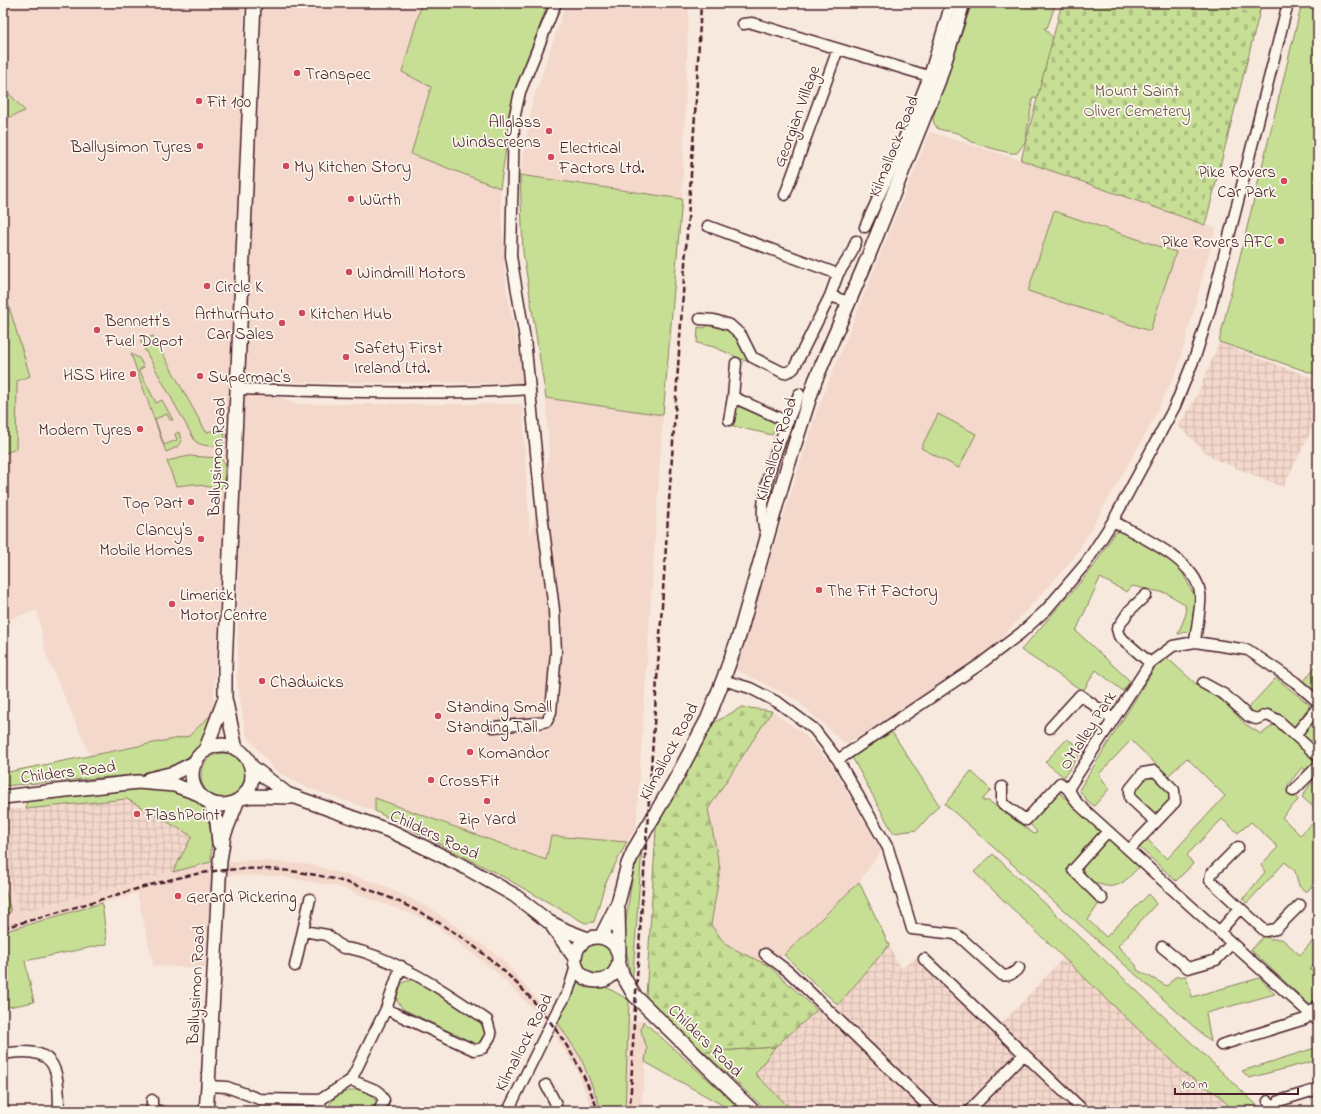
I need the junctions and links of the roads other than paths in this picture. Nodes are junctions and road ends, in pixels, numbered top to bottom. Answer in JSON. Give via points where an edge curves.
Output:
{"nodes":[{"id":1,"x":254,"y":3,"type":"edge"},
{"id":2,"x":556,"y":3,"type":"edge"},
{"id":3,"x":951,"y":3,"type":"edge"},
{"id":4,"x":963,"y":3,"type":"edge"},
{"id":5,"x":1288,"y":3,"type":"edge"},
{"id":6,"x":743,"y":24,"type":"dead end"},
{"id":7,"x":838,"y":49,"type":"junction"},
{"id":8,"x":934,"y":78,"type":"junction"},
{"id":9,"x":899,"y":165,"type":"junction"},
{"id":10,"x":785,"y":195,"type":"dead end"},
{"id":11,"x":708,"y":226,"type":"dead end"},
{"id":12,"x":865,"y":227,"type":"dead end"},
{"id":13,"x":856,"y":240,"type":"dead end"},
{"id":14,"x":838,"y":274,"type":"junction"},
{"id":15,"x":830,"y":296,"type":"junction"},
{"id":16,"x":849,"y":302,"type":"junction"},
{"id":17,"x":700,"y":319,"type":"dead end"},
{"id":18,"x":736,"y":363,"type":"dead end"},
{"id":19,"x":237,"y":389,"type":"junction"},
{"id":20,"x":530,"y":389,"type":"junction"},
{"id":21,"x":799,"y":394,"type":"dead end"},
{"id":22,"x":733,"y":397,"type":"junction"},
{"id":23,"x":729,"y":420,"type":"dead end"},
{"id":24,"x":788,"y":422,"type":"junction"},
{"id":25,"x":769,"y":474,"type":"junction"},
{"id":26,"x":784,"y":478,"type":"junction"},
{"id":27,"x":1113,"y":521,"type":"junction"},
{"id":28,"x":768,"y":538,"type":"junction"},
{"id":29,"x":1146,"y":595,"type":"dead end"},
{"id":30,"x":1195,"y":642,"type":"junction"},
{"id":31,"x":1150,"y":663,"type":"junction"},
{"id":32,"x":723,"y":680,"type":"junction"},
{"id":33,"x":1203,"y":683,"type":"dead end"},
{"id":34,"x":225,"y":698,"type":"junction"},
{"id":35,"x":1318,"y":702,"type":"edge"},
{"id":36,"x":1318,"y":708,"type":"edge"},
{"id":37,"x":1113,"y":719,"type":"junction"},
{"id":38,"x":493,"y":727,"type":"dead end"},
{"id":39,"x":1050,"y":728,"type":"dead end"},
{"id":40,"x":1295,"y":735,"type":"junction"},
{"id":41,"x":236,"y":749,"type":"junction"},
{"id":42,"x":205,"y":751,"type":"junction"},
{"id":43,"x":1318,"y":756,"type":"edge"},
{"id":44,"x":838,"y":760,"type":"junction"},
{"id":45,"x":196,"y":762,"type":"junction"},
{"id":46,"x":251,"y":766,"type":"junction"},
{"id":47,"x":1318,"y":766,"type":"edge"},
{"id":48,"x":138,"y":782,"type":"junction"},
{"id":49,"x":1002,"y":787,"type":"dead end"},
{"id":50,"x":1068,"y":789,"type":"junction"},
{"id":51,"x":1293,"y":791,"type":"dead end"},
{"id":52,"x":199,"y":794,"type":"junction"},
{"id":53,"x":3,"y":797,"type":"edge"},
{"id":54,"x":296,"y":798,"type":"junction"},
{"id":55,"x":239,"y":800,"type":"junction"},
{"id":56,"x":210,"y":802,"type":"junction"},
{"id":57,"x":1156,"y":822,"type":"junction"},
{"id":58,"x":1108,"y":831,"type":"junction"},
{"id":59,"x":1238,"y":847,"type":"dead end"},
{"id":60,"x":1129,"y":850,"type":"junction"},
{"id":61,"x":220,"y":861,"type":"junction"},
{"id":62,"x":1102,"y":899,"type":"dead end"},
{"id":63,"x":310,"y":900,"type":"dead end"},
{"id":64,"x":618,"y":903,"type":"junction"},
{"id":65,"x":1300,"y":905,"type":"dead end"},
{"id":66,"x":1240,"y":908,"type":"junction"},
{"id":67,"x":549,"y":922,"type":"junction"},
{"id":68,"x":303,"y":930,"type":"junction"},
{"id":69,"x":1219,"y":932,"type":"junction"},
{"id":70,"x":601,"y":937,"type":"junction"},
{"id":71,"x":588,"y":939,"type":"junction"},
{"id":72,"x":1232,"y":944,"type":"junction"},
{"id":73,"x":1162,"y":947,"type":"dead end"},
{"id":74,"x":765,"y":954,"type":"dead end"},
{"id":75,"x":619,"y":958,"type":"junction"},
{"id":76,"x":924,"y":959,"type":"dead end"},
{"id":77,"x":576,"y":962,"type":"junction"},
{"id":78,"x":295,"y":966,"type":"dead end"},
{"id":79,"x":401,"y":966,"type":"junction"},
{"id":80,"x":1019,"y":968,"type":"dead end"},
{"id":81,"x":602,"y":981,"type":"junction"},
{"id":82,"x":634,"y":995,"type":"junction"},
{"id":83,"x":1318,"y":1005,"type":"edge"},
{"id":84,"x":386,"y":1009,"type":"junction"},
{"id":85,"x":1310,"y":1014,"type":"junction"},
{"id":86,"x":1318,"y":1021,"type":"edge"},
{"id":87,"x":1221,"y":1045,"type":"dead end"},
{"id":88,"x":3,"y":1054,"type":"edge"},
{"id":89,"x":1024,"y":1054,"type":"junction"},
{"id":90,"x":351,"y":1080,"type":"junction"},
{"id":91,"x":546,"y":1085,"type":"dead end"},
{"id":92,"x":208,"y":1086,"type":"junction"},
{"id":93,"x":1318,"y":1089,"type":"edge"},
{"id":94,"x":152,"y":1100,"type":"dead end"},
{"id":95,"x":320,"y":1100,"type":"junction"},
{"id":96,"x":1268,"y":1101,"type":"dead end"},
{"id":97,"x":1279,"y":1106,"type":"edge"},
{"id":98,"x":556,"y":1109,"type":"edge"},
{"id":99,"x":59,"y":1111,"type":"edge"},
{"id":100,"x":152,"y":1111,"type":"edge"},
{"id":101,"x":160,"y":1111,"type":"edge"},
{"id":102,"x":206,"y":1111,"type":"edge"},
{"id":103,"x":321,"y":1111,"type":"edge"},
{"id":104,"x":379,"y":1111,"type":"edge"},
{"id":105,"x":508,"y":1111,"type":"edge"},
{"id":106,"x":754,"y":1111,"type":"edge"},
{"id":107,"x":934,"y":1111,"type":"edge"},
{"id":108,"x":970,"y":1111,"type":"edge"},
{"id":109,"x":1084,"y":1111,"type":"edge"}],
"edges":[{"from":1,"to":19,"type":"main road","name":"Ballysimon Road"},
{"from":2,"to":20,"type":"street","via":[[520,92],[513,133],[511,256],[525,339]]},
{"from":3,"to":8,"type":"street"},
{"from":4,"to":8,"type":"main road","name":"Kilmallock Road"},
{"from":5,"to":27,"type":"street","via":[[1210,309],[1196,354],[1175,406]]},
{"from":6,"to":7,"type":"street","name":"Georgian Village","via":[[752,23]]},
{"from":7,"to":8,"type":"street","name":"Georgian Village"},
{"from":7,"to":10,"type":"street","name":"Georgian Village"},
{"from":8,"to":9,"type":"main road","name":"Kilmallock Road"},
{"from":9,"to":12,"type":"street"},
{"from":9,"to":16,"type":"main road","name":"Kilmallock Road"},
{"from":11,"to":14,"type":"street"},
{"from":13,"to":14,"type":"street","via":[[851,254]]},
{"from":14,"to":15,"type":"street"},
{"from":15,"to":16,"type":"street"},
{"from":15,"to":17,"type":"street","via":[[794,368],[788,372],[777,370],[752,357],[741,335],[730,326],[714,320]]},
{"from":16,"to":26,"type":"main road","name":"Kilmallock Road","via":[[815,381]]},
{"from":18,"to":22,"type":"street"},
{"from":19,"to":20,"type":"street","via":[[350,393],[470,393]]},
{"from":19,"to":34,"type":"main road","name":"Ballysimon Road"},
{"from":20,"to":38,"type":"street","via":[[554,610],[556,652],[552,712],[547,720],[538,723]]},
{"from":21,"to":24,"type":"street"},
{"from":22,"to":23,"type":"street"},
{"from":22,"to":24,"type":"street"},
{"from":24,"to":25,"type":"street","via":[[780,438]]},
{"from":25,"to":26,"type":"street"},
{"from":25,"to":28,"type":"street","via":[[763,517],[763,527]]},
{"from":26,"to":28,"type":"main road","name":"Kilmallock Road"},
{"from":27,"to":30,"type":"street","via":[[1175,556],[1192,575],[1200,593]]},
{"from":27,"to":44,"type":"street","via":[[1086,563],[1046,610],[1021,633],[979,665]]},
{"from":28,"to":32,"type":"main road","name":"Kilmallock Road"},
{"from":29,"to":31,"type":"street","via":[[1129,611],[1117,629],[1119,636]]},
{"from":30,"to":31,"type":"street","name":"O'Malley Park","via":[[1173,646]]},
{"from":30,"to":35,"type":"street","name":"O'Malley Park","via":[[1248,650],[1295,682]]},
{"from":31,"to":37,"type":"street","name":"O'Malley Park"},
{"from":32,"to":44,"type":"street","via":[[750,688],[779,703],[814,729]]},
{"from":32,"to":64,"type":"main road","name":"Kilmallock Road","via":[[708,718],[635,848]]},
{"from":33,"to":40,"type":"street","via":[[1224,695],[1248,716],[1256,719],[1267,715],[1278,720]]},
{"from":34,"to":41,"type":"main road","name":"Ballysimon Road"},
{"from":34,"to":42,"type":"main road","name":"Ballysimon Road"},
{"from":36,"to":40,"type":"street"},
{"from":37,"to":39,"type":"street","via":[[1080,695]]},
{"from":37,"to":50,"type":"street","name":"O'Malley Park"},
{"from":40,"to":43,"type":"street"},
{"from":41,"to":42,"type":"main road","via":[[224,745]]},
{"from":41,"to":46,"type":"main road","via":[[245,756]]},
{"from":42,"to":45,"type":"main road"},
{"from":44,"to":80,"type":"street","via":[[888,848],[912,929],[955,934],[1002,975],[1011,975]]},
{"from":45,"to":48,"type":"main road","name":"Childers Road","via":[[174,773]]},
{"from":45,"to":52,"type":"main road","via":[[193,778]]},
{"from":46,"to":54,"type":"main road","name":"Childers Road","via":[[279,789]]},
{"from":46,"to":55,"type":"main road","via":[[251,785]]},
{"from":47,"to":51,"type":"street"},
{"from":48,"to":52,"type":"main road","name":"Childers Road","via":[[174,785]]},
{"from":48,"to":53,"type":"main road","name":"Childers Road"},
{"from":49,"to":50,"type":"street","via":[[1002,803],[1026,820],[1060,783]]},
{"from":50,"to":58,"type":"street","name":"O'Malley Park","via":[[1077,803]]},
{"from":52,"to":56,"type":"main road"},
{"from":54,"to":55,"type":"main road","name":"Childers Road","via":[[252,796]]},
{"from":54,"to":67,"type":"main road","name":"Childers Road","via":[[392,832],[463,866],[514,895]]},
{"from":55,"to":56,"type":"main road","via":[[223,805]]},
{"from":55,"to":61,"type":"main road","name":"Ballysimon Road","via":[[224,835]]},
{"from":56,"to":61,"type":"main road","name":"Ballysimon Road","via":[[217,822]]},
{"from":57,"to":57,"type":"street","via":[[1130,798],[1130,789],[1143,773],[1155,771],[1174,790],[1175,802]]},
{"from":57,"to":60,"type":"street"},
{"from":58,"to":60,"type":"street","name":"O'Malley Park"},
{"from":58,"to":62,"type":"street","via":[[1073,870]]},
{"from":59,"to":66,"type":"street","via":[[1211,874],[1210,880]]},
{"from":60,"to":69,"type":"street","name":"O'Malley Park"},
{"from":61,"to":92,"type":"main road","name":"Ballysimon Road"},
{"from":63,"to":68,"type":"street"},
{"from":64,"to":70,"type":"main road","name":"Kilmallock Road"},
{"from":64,"to":75,"type":"main road","name":"Kilmallock Road"},
{"from":65,"to":66,"type":"street","via":[[1276,929],[1265,931]]},
{"from":66,"to":69,"type":"street"},
{"from":67,"to":71,"type":"main road","name":"Childers Road","via":[[566,932]]},
{"from":67,"to":77,"type":"main road","name":"Childers Road","via":[[569,947]]},
{"from":68,"to":78,"type":"street"},
{"from":68,"to":79,"type":"street","via":[[327,935],[343,948],[353,948]]},
{"from":69,"to":72,"type":"street","name":"O'Malley Park"},
{"from":70,"to":71,"type":"main road"},
{"from":70,"to":75,"type":"main road","via":[[612,942]]},
{"from":71,"to":77,"type":"main road","via":[[578,949]]},
{"from":72,"to":73,"type":"street","via":[[1216,960],[1188,968]]},
{"from":72,"to":85,"type":"street","name":"O'Malley Park"},
{"from":74,"to":107,"type":"street","via":[[789,972]]},
{"from":75,"to":81,"type":"main road","via":[[612,977]]},
{"from":75,"to":82,"type":"main road","name":"Childers Road","via":[[622,974]]},
{"from":76,"to":89,"type":"street"},
{"from":77,"to":81,"type":"main road","via":[[585,978]]},
{"from":77,"to":105,"type":"street","name":"Kilmallock Road","via":[[568,992]]},
{"from":79,"to":84,"type":"street"},
{"from":79,"to":84,"type":"street","via":[[438,986],[487,1020],[491,1035],[483,1048],[474,1050]]},
{"from":81,"to":82,"type":"main road","name":"Childers Road"},
{"from":82,"to":106,"type":"main road","name":"Childers Road"},
{"from":83,"to":85,"type":"street"},
{"from":84,"to":90,"type":"street"},
{"from":85,"to":86,"type":"street","name":"O'Malley Park"},
{"from":85,"to":87,"type":"street","via":[[1305,1019]]},
{"from":88,"to":99,"type":"street","via":[[33,1052],[52,1064],[59,1082]]},
{"from":89,"to":108,"type":"street"},
{"from":89,"to":109,"type":"street"},
{"from":90,"to":95,"type":"street"},
{"from":90,"to":104,"type":"street","via":[[378,1091],[384,1100]]},
{"from":91,"to":98,"type":"street"},
{"from":92,"to":95,"type":"street","via":[[227,1087],[259,1099]]},
{"from":92,"to":102,"type":"main road","name":"Ballysimon Road"},
{"from":93,"to":97,"type":"street"},
{"from":94,"to":100,"type":"street"},
{"from":95,"to":103,"type":"street"},
{"from":96,"to":97,"type":"street"},
{"from":100,"to":101,"type":"street"}]}
